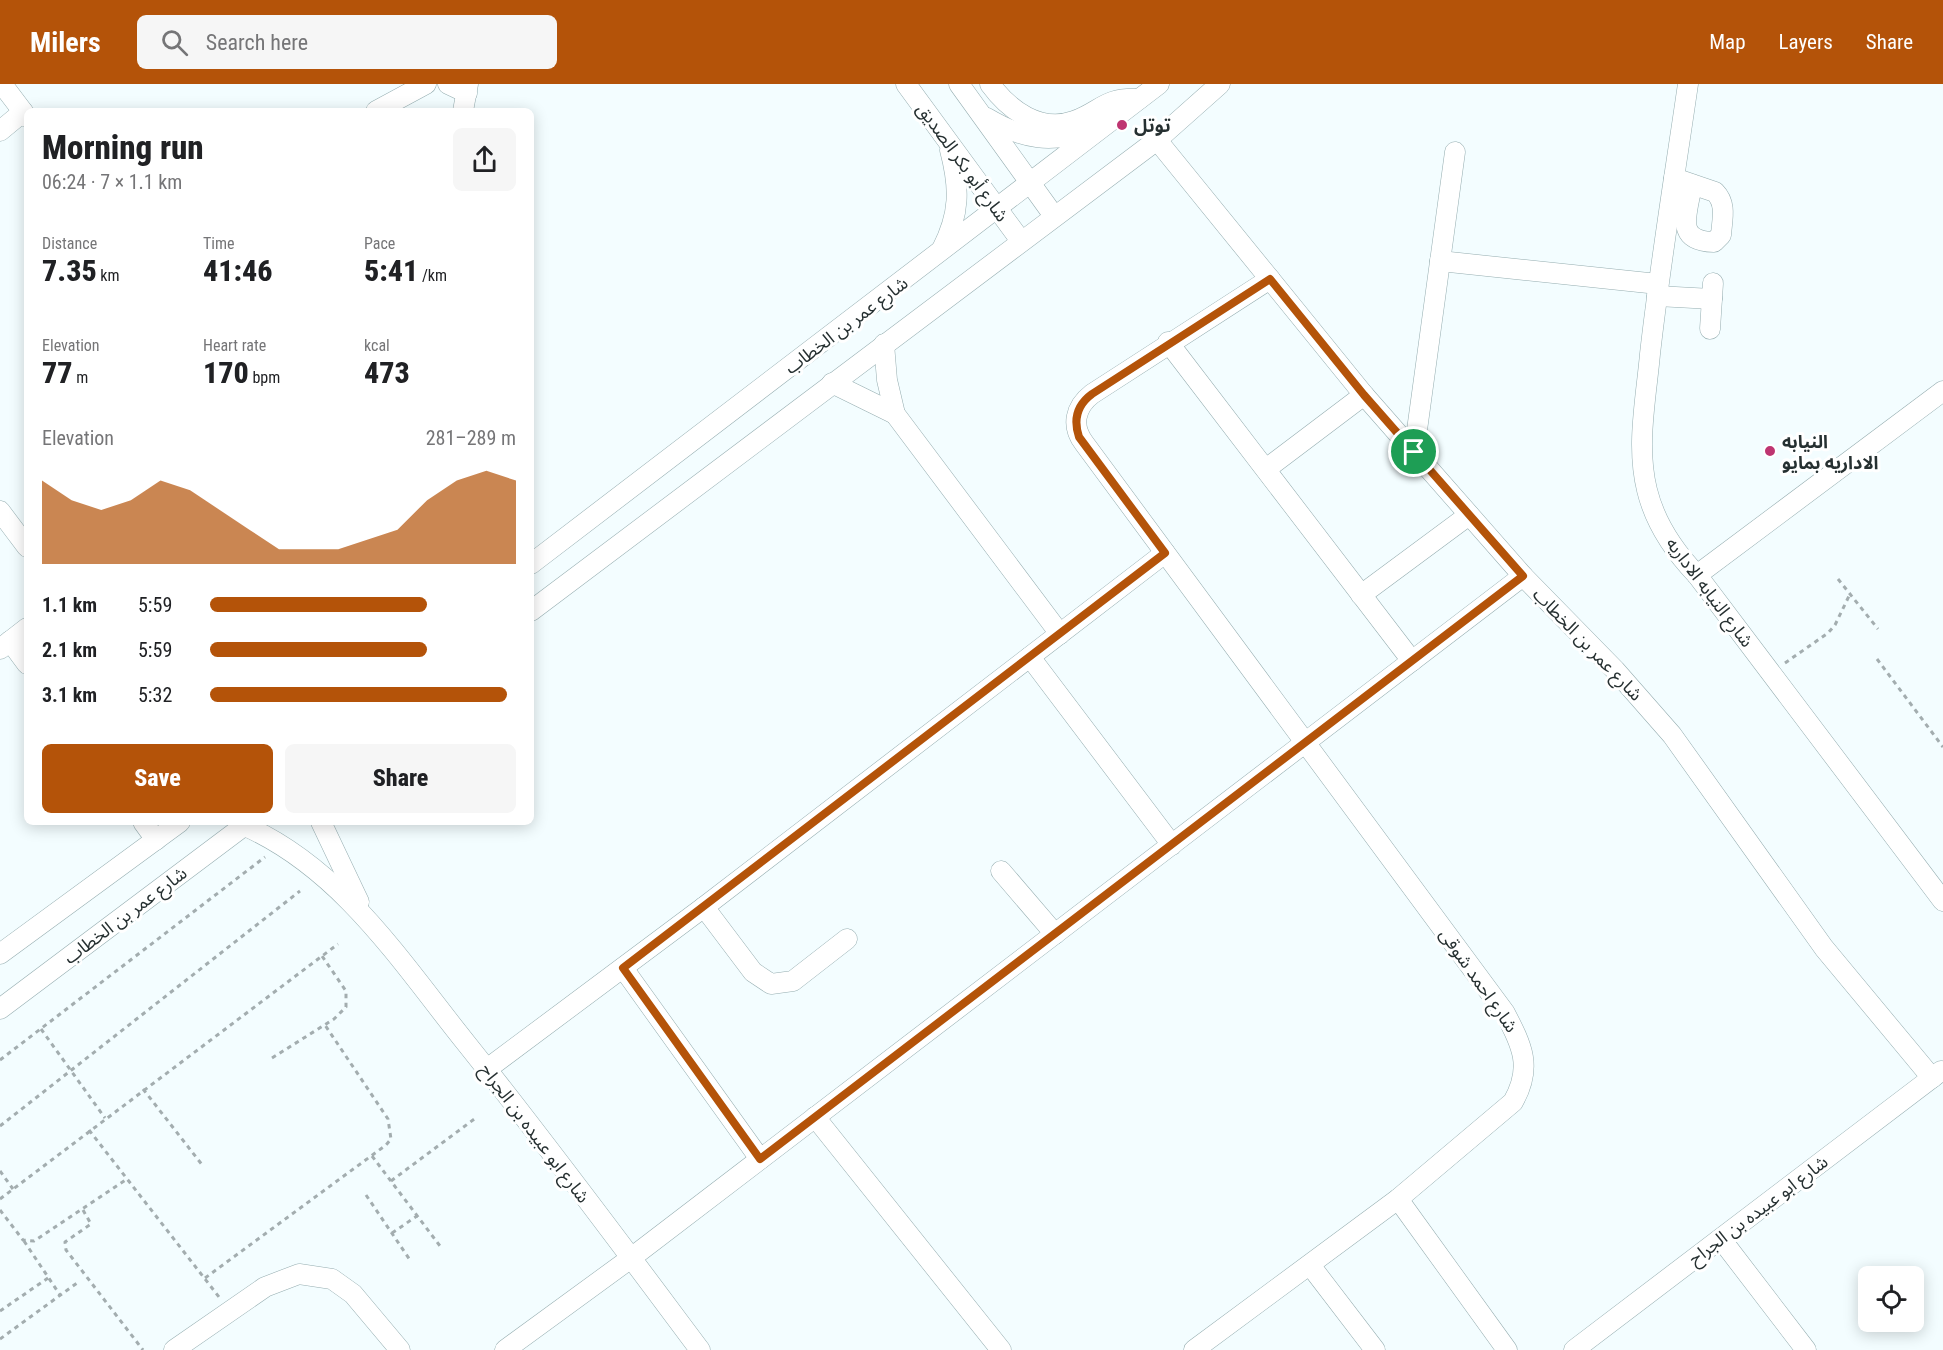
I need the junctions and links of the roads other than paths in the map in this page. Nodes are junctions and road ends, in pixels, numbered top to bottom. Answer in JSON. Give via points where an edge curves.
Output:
{"nodes":[{"id":1,"x":2,"y":84,"type":"edge"},
{"id":2,"x":426,"y":84,"type":"edge"},
{"id":3,"x":448,"y":84,"type":"edge"},
{"id":4,"x":906,"y":84,"type":"edge"},
{"id":5,"x":958,"y":84,"type":"edge"},
{"id":6,"x":990,"y":84,"type":"edge"},
{"id":7,"x":1159,"y":84,"type":"edge"},
{"id":8,"x":1220,"y":84,"type":"edge"},
{"id":9,"x":1688,"y":84,"type":"edge"},
{"id":10,"x":466,"y":96,"type":"edge"},
{"id":11,"x":1139,"y":99,"type":"junction"},
{"id":12,"x":382,"y":108,"type":"edge"},
{"id":13,"x":24,"y":114,"type":"edge"},
{"id":14,"x":980,"y":114,"type":"junction"},
{"id":15,"x":24,"y":116,"type":"edge"},
{"id":16,"x":1101,"y":129,"type":"junction"},
{"id":17,"x":0,"y":130,"type":"edge"},
{"id":18,"x":1157,"y":140,"type":"junction"},
{"id":19,"x":948,"y":142,"type":"junction"},
{"id":20,"x":1455,"y":152,"type":"dead end"},
{"id":21,"x":1030,"y":184,"type":"junction"},
{"id":22,"x":997,"y":208,"type":"junction"},
{"id":23,"x":1054,"y":216,"type":"junction"},
{"id":24,"x":1021,"y":241,"type":"junction"},
{"id":25,"x":939,"y":254,"type":"junction"},
{"id":26,"x":1440,"y":261,"type":"junction"},
{"id":27,"x":1270,"y":279,"type":"junction"},
{"id":28,"x":1657,"y":290,"type":"junction"},
{"id":29,"x":1710,"y":329,"type":"dead end"},
{"id":30,"x":1168,"y":342,"type":"junction"},
{"id":31,"x":884,"y":344,"type":"junction"},
{"id":32,"x":832,"y":382,"type":"junction"},
{"id":33,"x":1943,"y":391,"type":"edge"},
{"id":34,"x":1364,"y":395,"type":"junction"},
{"id":35,"x":895,"y":414,"type":"junction"},
{"id":36,"x":1414,"y":452,"type":"junction"},
{"id":37,"x":1266,"y":469,"type":"junction"},
{"id":38,"x":0,"y":511,"type":"edge"},
{"id":39,"x":1469,"y":515,"type":"junction"},
{"id":40,"x":24,"y":544,"type":"edge"},
{"id":41,"x":1165,"y":553,"type":"junction"},
{"id":42,"x":534,"y":562,"type":"edge"},
{"id":43,"x":1697,"y":575,"type":"junction"},
{"id":44,"x":1523,"y":576,"type":"junction"},
{"id":45,"x":1361,"y":594,"type":"junction"},
{"id":46,"x":534,"y":609,"type":"edge"},
{"id":47,"x":24,"y":630,"type":"edge"},
{"id":48,"x":1060,"y":634,"type":"junction"},
{"id":49,"x":5,"y":645,"type":"edge"},
{"id":50,"x":1030,"y":657,"type":"junction"},
{"id":51,"x":24,"y":661,"type":"edge"},
{"id":52,"x":1412,"y":661,"type":"junction"},
{"id":53,"x":1306,"y":742,"type":"junction"},
{"id":54,"x":145,"y":825,"type":"edge"},
{"id":55,"x":176,"y":825,"type":"edge"},
{"id":56,"x":246,"y":825,"type":"edge"},
{"id":57,"x":249,"y":825,"type":"edge"},
{"id":58,"x":322,"y":825,"type":"edge"},
{"id":59,"x":156,"y":840,"type":"junction"},
{"id":60,"x":1172,"y":845,"type":"junction"},
{"id":61,"x":1001,"y":871,"type":"dead end"},
{"id":62,"x":1943,"y":901,"type":"edge"},
{"id":63,"x":704,"y":907,"type":"junction"},
{"id":64,"x":366,"y":918,"type":"junction"},
{"id":65,"x":1056,"y":934,"type":"junction"},
{"id":66,"x":847,"y":939,"type":"dead end"},
{"id":67,"x":0,"y":954,"type":"edge"},
{"id":68,"x":623,"y":968,"type":"junction"},
{"id":69,"x":0,"y":1008,"type":"edge"},
{"id":70,"x":487,"y":1070,"type":"junction"},
{"id":71,"x":1938,"y":1074,"type":"edge"},
{"id":72,"x":815,"y":1117,"type":"junction"},
{"id":73,"x":760,"y":1159,"type":"junction"},
{"id":74,"x":1398,"y":1199,"type":"junction"},
{"id":75,"x":1720,"y":1239,"type":"junction"},
{"id":76,"x":631,"y":1258,"type":"junction"},
{"id":77,"x":1310,"y":1265,"type":"junction"},
{"id":78,"x":174,"y":1350,"type":"edge"},
{"id":79,"x":400,"y":1350,"type":"edge"},
{"id":80,"x":505,"y":1350,"type":"edge"},
{"id":81,"x":700,"y":1350,"type":"edge"},
{"id":82,"x":1000,"y":1350,"type":"edge"},
{"id":83,"x":1194,"y":1350,"type":"edge"},
{"id":84,"x":1374,"y":1350,"type":"edge"},
{"id":85,"x":1507,"y":1350,"type":"edge"},
{"id":86,"x":1574,"y":1350,"type":"edge"},
{"id":87,"x":1806,"y":1350,"type":"edge"}],
"edges":[{"from":1,"to":13,"type":"street"},
{"from":2,"to":12,"type":"street"},
{"from":3,"to":10,"type":"street"},
{"from":4,"to":19,"type":"street","name":"شارع أبو بكر الصديق"},
{"from":5,"to":14,"type":"street"},
{"from":6,"to":11,"type":"street","via":[[1018,114],[1055,123],[1074,121],[1114,100]]},
{"from":7,"to":11,"type":"street","name":"شارع عمر بن الخطاب"},
{"from":8,"to":18,"type":"street","name":"شارع عمر بن الخطاب"},
{"from":9,"to":28,"type":"street","name":"شارع النيابه الاداريه","via":[[1683,181]]},
{"from":11,"to":16,"type":"street","name":"شارع عمر بن الخطاب"},
{"from":14,"to":16,"type":"street","via":[[1010,131],[1034,138],[1065,138]]},
{"from":14,"to":21,"type":"street"},
{"from":15,"to":17,"type":"street"},
{"from":16,"to":21,"type":"street","name":"شارع عمر بن الخطاب"},
{"from":18,"to":23,"type":"street","name":"شارع عمر بن الخطاب"},
{"from":18,"to":27,"type":"street","name":"شارع عمر بن الخطاب"},
{"from":19,"to":22,"type":"street","name":"شارع أبو بكر الصديق"},
{"from":19,"to":25,"type":"street","via":[[958,199],[953,228]]},
{"from":20,"to":26,"type":"street"},
{"from":21,"to":22,"type":"street","name":"شارع عمر بن الخطاب"},
{"from":21,"to":23,"type":"street"},
{"from":22,"to":24,"type":"street","name":"شارع أبو بكر الصديق"},
{"from":22,"to":25,"type":"street","name":"شارع عمر بن الخطاب"},
{"from":23,"to":24,"type":"street","name":"شارع عمر بن الخطاب"},
{"from":24,"to":31,"type":"street","name":"شارع عمر بن الخطاب"},
{"from":25,"to":42,"type":"street","name":"شارع عمر بن الخطاب"},
{"from":26,"to":28,"type":"street"},
{"from":26,"to":36,"type":"street"},
{"from":27,"to":30,"type":"street","name":"شارع احمد شوقى"},
{"from":27,"to":34,"type":"street","name":"شارع عمر بن الخطاب"},
{"from":28,"to":29,"type":"street","via":[[1713,291]]},
{"from":28,"to":43,"type":"street","name":"شارع النيابه الاداريه","via":[[1643,466],[1655,514],[1671,543]]},
{"from":30,"to":37,"type":"street"},
{"from":30,"to":41,"type":"street","name":"شارع احمد شوقى","via":[[1085,399],[1076,421],[1079,437]]},
{"from":31,"to":32,"type":"street","name":"شارع عمر بن الخطاب"},
{"from":31,"to":35,"type":"street"},
{"from":32,"to":35,"type":"street"},
{"from":32,"to":46,"type":"street","name":"شارع عمر بن الخطاب"},
{"from":33,"to":43,"type":"street"},
{"from":34,"to":36,"type":"street","name":"شارع عمر بن الخطاب"},
{"from":34,"to":37,"type":"street"},
{"from":35,"to":48,"type":"street"},
{"from":36,"to":39,"type":"street","name":"شارع عمر بن الخطاب"},
{"from":37,"to":45,"type":"street"},
{"from":38,"to":40,"type":"street"},
{"from":39,"to":44,"type":"street","name":"شارع عمر بن الخطاب"},
{"from":39,"to":45,"type":"street"},
{"from":41,"to":48,"type":"street"},
{"from":41,"to":53,"type":"street","name":"شارع احمد شوقى"},
{"from":43,"to":62,"type":"street","name":"شارع النيابه الاداريه"},
{"from":44,"to":52,"type":"street"},
{"from":44,"to":71,"type":"street","name":"شارع عمر بن الخطاب","via":[[1616,670],[1672,735],[1824,948]]},
{"from":45,"to":52,"type":"street"},
{"from":47,"to":49,"type":"street"},
{"from":48,"to":50,"type":"street"},
{"from":49,"to":51,"type":"street"},
{"from":50,"to":60,"type":"street"},
{"from":50,"to":63,"type":"street"},
{"from":52,"to":53,"type":"street"},
{"from":53,"to":60,"type":"street"},
{"from":53,"to":74,"type":"street","name":"شارع احمد شوقى","via":[[1505,1012],[1521,1043],[1523,1084],[1513,1102]]},
{"from":54,"to":59,"type":"street"},
{"from":55,"to":59,"type":"street"},
{"from":56,"to":69,"type":"street","name":"شارع عمر بن الخطاب"},
{"from":57,"to":64,"type":"street","name":"شارع ابو عبيده بن الجراح","via":[[308,861]]},
{"from":58,"to":64,"type":"street","name":"شارع ابو عبيده بن الجراح"},
{"from":59,"to":67,"type":"street"},
{"from":60,"to":65,"type":"street"},
{"from":61,"to":65,"type":"street"},
{"from":63,"to":66,"type":"street","via":[[753,972],[771,984],[793,981]]},
{"from":63,"to":68,"type":"street"},
{"from":64,"to":70,"type":"street","name":"شارع ابو عبيده بن الجراح"},
{"from":65,"to":72,"type":"street"},
{"from":68,"to":70,"type":"street"},
{"from":68,"to":73,"type":"street"},
{"from":70,"to":76,"type":"street","name":"شارع ابو عبيده بن الجراح"},
{"from":71,"to":75,"type":"street","name":"شارع ابو عبيده بن الجراح"},
{"from":72,"to":73,"type":"street"},
{"from":72,"to":82,"type":"street"},
{"from":73,"to":76,"type":"street"},
{"from":74,"to":77,"type":"street","name":"شارع احمد شوقى"},
{"from":74,"to":85,"type":"street"},
{"from":75,"to":86,"type":"street","name":"شارع ابو عبيده بن الجراح"},
{"from":75,"to":87,"type":"street"},
{"from":76,"to":80,"type":"street"},
{"from":76,"to":81,"type":"street","name":"شارع ابو عبيده بن الجراح"},
{"from":77,"to":83,"type":"street","name":"شارع احمد شوقى"},
{"from":77,"to":84,"type":"street"},
{"from":78,"to":79,"type":"street","via":[[280,1279],[298,1274],[332,1279],[353,1294]]}]}
